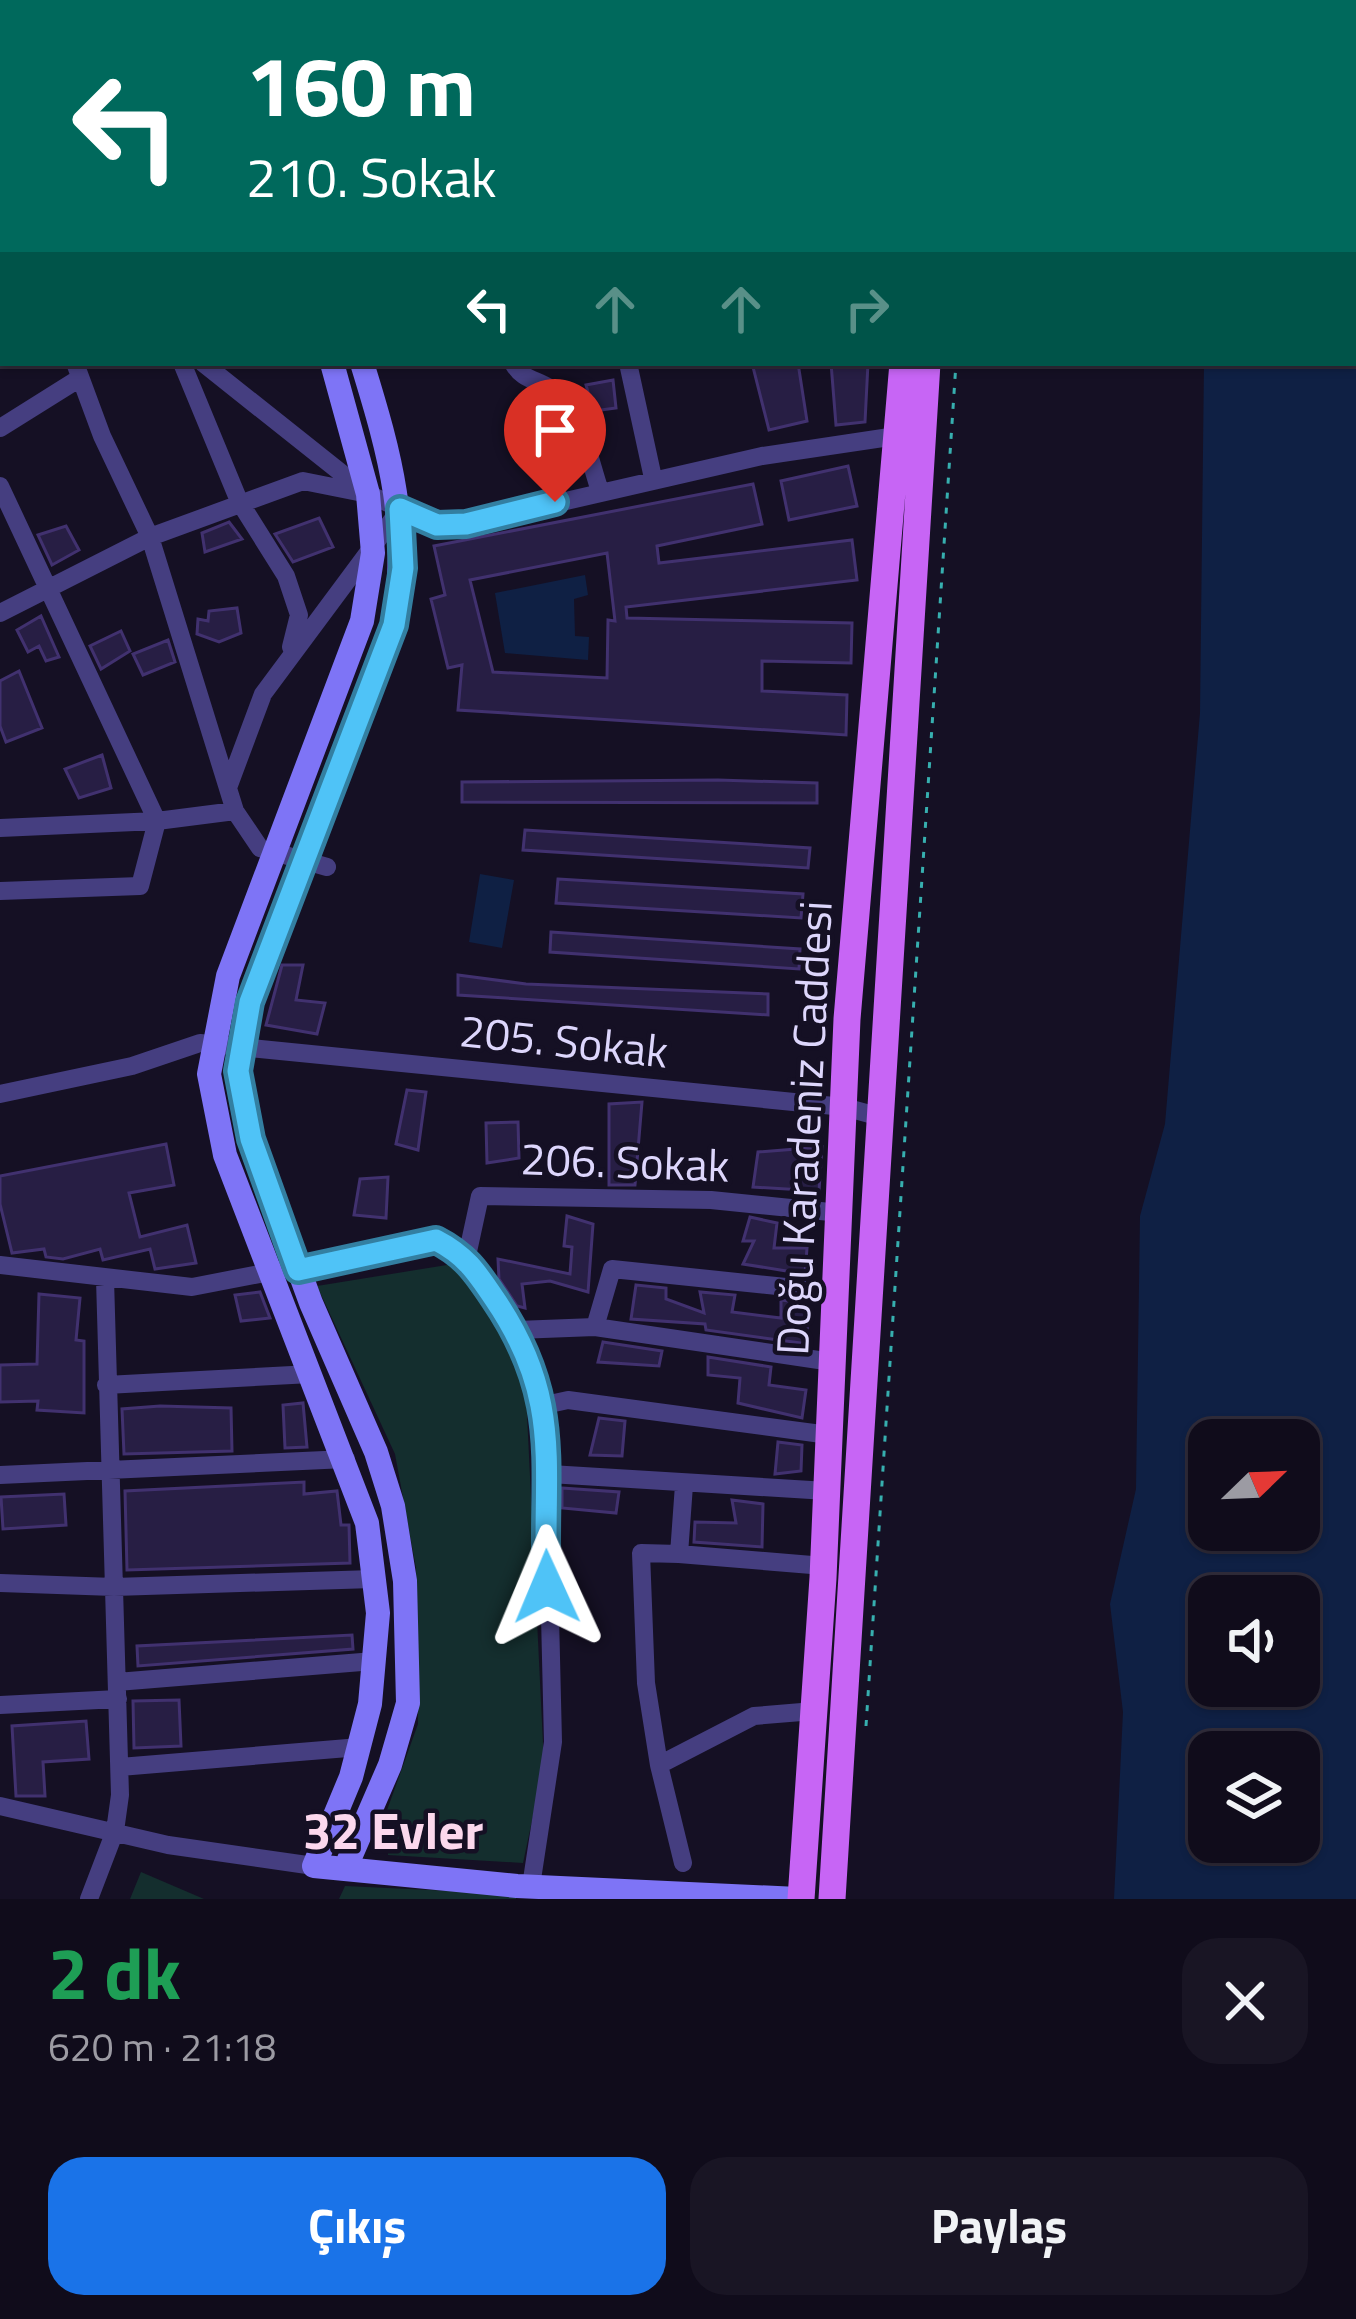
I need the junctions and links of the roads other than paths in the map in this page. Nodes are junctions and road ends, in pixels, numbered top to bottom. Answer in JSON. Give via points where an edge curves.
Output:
{"nodes":[{"id":1,"x":183,"y":366,"type":"edge"},
{"id":2,"x":207,"y":366,"type":"edge"},
{"id":3,"x":333,"y":366,"type":"edge"},
{"id":4,"x":363,"y":366,"type":"edge"},
{"id":5,"x":515,"y":366,"type":"edge"},
{"id":6,"x":629,"y":366,"type":"edge"},
{"id":7,"x":903,"y":366,"type":"edge"},
{"id":8,"x":926,"y":366,"type":"edge"},
{"id":9,"x":78,"y":371,"type":"edge"},
{"id":10,"x":0,"y":428,"type":"edge"},
{"id":11,"x":910,"y":435,"type":"junction"},
{"id":12,"x":653,"y":478,"type":"junction"},
{"id":13,"x":0,"y":486,"type":"edge"},
{"id":14,"x":599,"y":490,"type":"junction"},
{"id":15,"x":368,"y":494,"type":"junction"},
{"id":16,"x":239,"y":501,"type":"junction"},
{"id":17,"x":400,"y":509,"type":"junction"},
{"id":18,"x":150,"y":537,"type":"junction"},
{"id":19,"x":373,"y":553,"type":"junction"},
{"id":20,"x":52,"y":592,"type":"junction"},
{"id":21,"x":0,"y":614,"type":"edge"},
{"id":22,"x":288,"y":658,"type":"junction"},
{"id":23,"x":229,"y":784,"type":"junction"},
{"id":24,"x":236,"y":811,"type":"junction"},
{"id":25,"x":157,"y":820,"type":"junction"},
{"id":26,"x":0,"y":828,"type":"edge"},
{"id":27,"x":273,"y":852,"type":"junction"},
{"id":28,"x":315,"y":863,"type":"junction"},
{"id":29,"x":0,"y":891,"type":"edge"},
{"id":30,"x":213,"y":1043,"type":"junction"},
{"id":31,"x":243,"y":1045,"type":"junction"},
{"id":32,"x":0,"y":1094,"type":"edge"},
{"id":33,"x":844,"y":1107,"type":"junction"},
{"id":34,"x":877,"y":1116,"type":"junction"},
{"id":35,"x":840,"y":1213,"type":"junction"},
{"id":36,"x":467,"y":1256,"type":"junction"},
{"id":37,"x":0,"y":1265,"type":"edge"},
{"id":38,"x":285,"y":1272,"type":"junction"},
{"id":39,"x":105,"y":1279,"type":"junction"},
{"id":40,"x":836,"y":1292,"type":"junction"},
{"id":41,"x":595,"y":1327,"type":"junction"},
{"id":42,"x":517,"y":1330,"type":"junction"},
{"id":43,"x":832,"y":1362,"type":"junction"},
{"id":44,"x":311,"y":1374,"type":"junction"},
{"id":45,"x":106,"y":1385,"type":"junction"},
{"id":46,"x":545,"y":1405,"type":"junction"},
{"id":47,"x":829,"y":1435,"type":"junction"},
{"id":48,"x":346,"y":1459,"type":"junction"},
{"id":49,"x":107,"y":1468,"type":"junction"},
{"id":50,"x":550,"y":1474,"type":"junction"},
{"id":51,"x":0,"y":1475,"type":"edge"},
{"id":52,"x":683,"y":1484,"type":"junction"},
{"id":53,"x":827,"y":1491,"type":"junction"},
{"id":54,"x":679,"y":1553,"type":"junction"},
{"id":55,"x":824,"y":1566,"type":"junction"},
{"id":56,"x":374,"y":1580,"type":"junction"},
{"id":57,"x":0,"y":1582,"type":"edge"},
{"id":58,"x":114,"y":1587,"type":"junction"},
{"id":59,"x":374,"y":1661,"type":"junction"},
{"id":60,"x":117,"y":1690,"type":"junction"},
{"id":61,"x":0,"y":1705,"type":"edge"},
{"id":62,"x":814,"y":1712,"type":"junction"},
{"id":63,"x":360,"y":1747,"type":"junction"},
{"id":64,"x":659,"y":1766,"type":"junction"},
{"id":65,"x":120,"y":1767,"type":"junction"},
{"id":66,"x":0,"y":1806,"type":"edge"},
{"id":67,"x":116,"y":1831,"type":"junction"},
{"id":68,"x":683,"y":1863,"type":"dead end"},
{"id":69,"x":314,"y":1866,"type":"junction"},
{"id":70,"x":345,"y":1869,"type":"junction"},
{"id":71,"x":531,"y":1886,"type":"junction"},
{"id":72,"x":89,"y":1899,"type":"edge"},
{"id":73,"x":799,"y":1899,"type":"edge"},
{"id":74,"x":832,"y":1899,"type":"edge"}],
"edges":[{"from":1,"to":16,"type":"street"},
{"from":2,"to":15,"type":"street"},
{"from":3,"to":15,"type":"main road"},
{"from":4,"to":17,"type":"main road"},
{"from":5,"to":14,"type":"street","via":[[576,417]]},
{"from":6,"to":12,"type":"street"},
{"from":7,"to":11,"type":"main road","name":"Doğu Karadeniz Caddesi"},
{"from":8,"to":11,"type":"main road","name":"Doğu Karadeniz Caddesi"},
{"from":9,"to":10,"type":"street"},
{"from":9,"to":18,"type":"street"},
{"from":11,"to":12,"type":"street"},
{"from":11,"to":33,"type":"main road","name":"Doğu Karadeniz Caddesi","via":[[871,700]]},
{"from":11,"to":34,"type":"main road","name":"Doğu Karadeniz Caddesi"},
{"from":12,"to":14,"type":"street"},
{"from":13,"to":20,"type":"street"},
{"from":14,"to":17,"type":"street","via":[[466,524],[437,525]]},
{"from":15,"to":16,"type":"street","via":[[303,481]]},
{"from":15,"to":17,"type":"street"},
{"from":15,"to":19,"type":"main road"},
{"from":16,"to":18,"type":"street"},
{"from":16,"to":22,"type":"street","via":[[286,576],[299,615]]},
{"from":17,"to":19,"type":"street"},
{"from":17,"to":28,"type":"main road","via":[[403,568],[394,625]]},
{"from":18,"to":20,"type":"street"},
{"from":18,"to":23,"type":"street"},
{"from":19,"to":22,"type":"street"},
{"from":19,"to":27,"type":"main road","via":[[362,621]]},
{"from":20,"to":21,"type":"street"},
{"from":20,"to":25,"type":"street"},
{"from":22,"to":23,"type":"street","via":[[263,694]]},
{"from":23,"to":24,"type":"street"},
{"from":24,"to":25,"type":"street"},
{"from":24,"to":27,"type":"street","via":[[260,848]]},
{"from":25,"to":26,"type":"street"},
{"from":25,"to":29,"type":"street","via":[[140,886]]},
{"from":27,"to":28,"type":"street"},
{"from":27,"to":30,"type":"main road"},
{"from":28,"to":31,"type":"main road","via":[[250,1002]]},
{"from":30,"to":31,"type":"street","name":"205. Sokak"},
{"from":30,"to":32,"type":"street","name":"205. Sokak"},
{"from":30,"to":38,"type":"main road","via":[[208,1074],[225,1155]]},
{"from":31,"to":33,"type":"street","name":"205. Sokak"},
{"from":31,"to":38,"type":"main road","via":[[238,1071]]},
{"from":33,"to":34,"type":"street","name":"205. Sokak"},
{"from":33,"to":35,"type":"main road","name":"Doğu Karadeniz Caddesi"},
{"from":34,"to":74,"type":"main road","name":"Doğu Karadeniz Caddesi"},
{"from":35,"to":36,"type":"street","name":"206. Sokak","via":[[711,1199],[480,1196]]},
{"from":35,"to":40,"type":"main road","name":"Doğu Karadeniz Caddesi"},
{"from":36,"to":38,"type":"street","via":[[436,1240]]},
{"from":36,"to":42,"type":"street"},
{"from":37,"to":39,"type":"street"},
{"from":38,"to":39,"type":"street","via":[[192,1287]]},
{"from":38,"to":44,"type":"main road"},
{"from":38,"to":70,"type":"main road","via":[[376,1452],[405,1581],[408,1703]]},
{"from":39,"to":45,"type":"street"},
{"from":40,"to":41,"type":"street","via":[[612,1269]]},
{"from":40,"to":43,"type":"main road","name":"Doğu Karadeniz Caddesi"},
{"from":41,"to":42,"type":"street"},
{"from":41,"to":43,"type":"street"},
{"from":42,"to":46,"type":"street"},
{"from":43,"to":47,"type":"main road","name":"Doğu Karadeniz Caddesi"},
{"from":44,"to":45,"type":"street"},
{"from":44,"to":48,"type":"main road"},
{"from":45,"to":49,"type":"street"},
{"from":46,"to":47,"type":"street","via":[[568,1400]]},
{"from":46,"to":50,"type":"street"},
{"from":47,"to":53,"type":"main road","name":"Doğu Karadeniz Caddesi"},
{"from":48,"to":49,"type":"street"},
{"from":48,"to":56,"type":"main road","via":[[367,1523]]},
{"from":49,"to":51,"type":"street"},
{"from":49,"to":58,"type":"street"},
{"from":50,"to":52,"type":"street"},
{"from":50,"to":71,"type":"street","via":[[553,1742]]},
{"from":52,"to":53,"type":"street"},
{"from":52,"to":54,"type":"street"},
{"from":53,"to":55,"type":"main road","name":"Doğu Karadeniz Caddesi"},
{"from":54,"to":55,"type":"street"},
{"from":54,"to":64,"type":"street","via":[[641,1553]]},
{"from":55,"to":62,"type":"main road","name":"Doğu Karadeniz Caddesi"},
{"from":56,"to":58,"type":"street"},
{"from":56,"to":59,"type":"main road"},
{"from":57,"to":58,"type":"street"},
{"from":58,"to":60,"type":"street"},
{"from":59,"to":60,"type":"street"},
{"from":59,"to":63,"type":"main road"},
{"from":60,"to":61,"type":"street"},
{"from":60,"to":65,"type":"street"},
{"from":62,"to":64,"type":"street","via":[[754,1715]]},
{"from":62,"to":73,"type":"main road","name":"Doğu Karadeniz Caddesi"},
{"from":63,"to":65,"type":"street"},
{"from":63,"to":69,"type":"main road"},
{"from":64,"to":68,"type":"street"},
{"from":65,"to":67,"type":"street"},
{"from":66,"to":67,"type":"street"},
{"from":67,"to":69,"type":"street"},
{"from":67,"to":72,"type":"street"},
{"from":69,"to":70,"type":"main road"},
{"from":70,"to":71,"type":"main road"},
{"from":71,"to":73,"type":"main road"}]}
